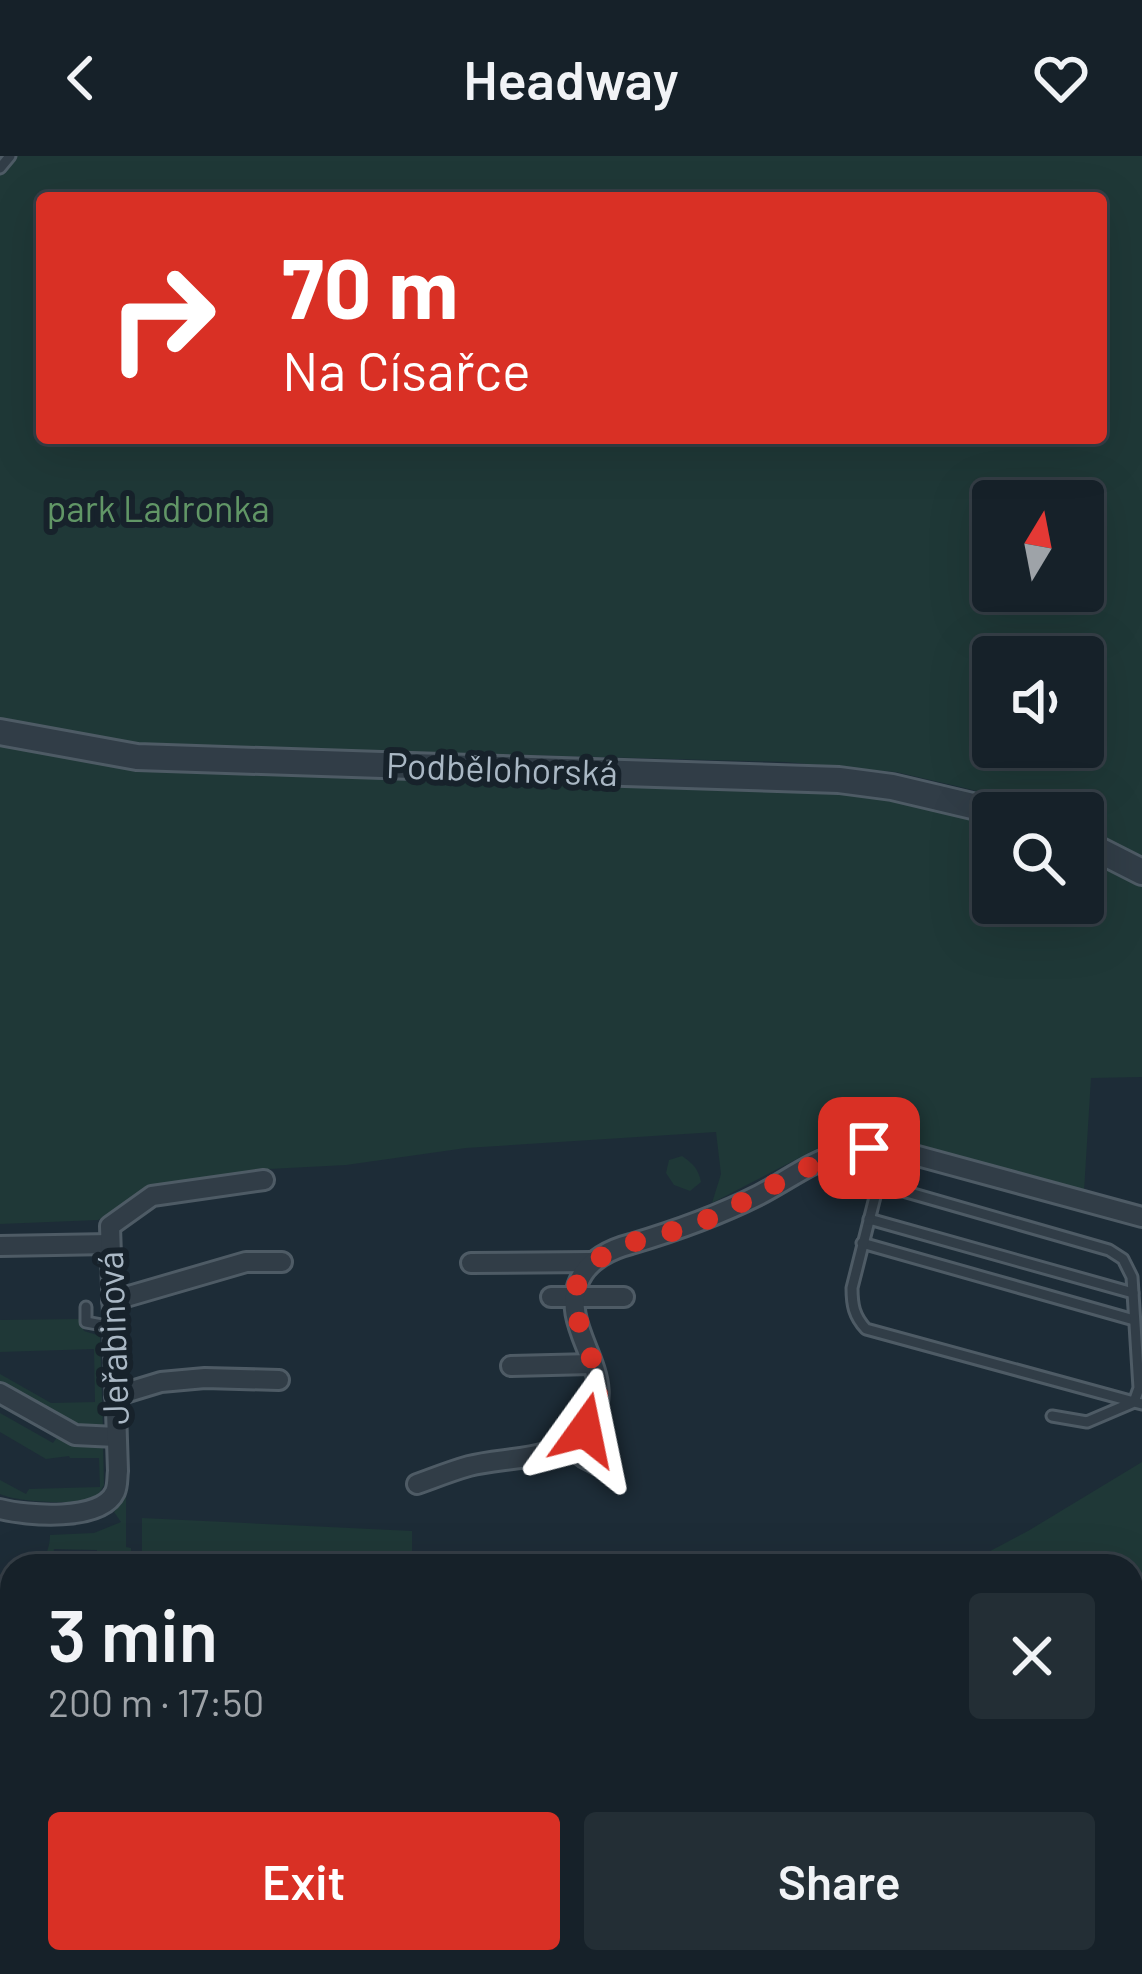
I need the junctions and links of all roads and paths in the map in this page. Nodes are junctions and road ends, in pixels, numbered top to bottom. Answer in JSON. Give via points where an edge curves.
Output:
{"nodes":[{"id":1,"x":10,"y":156,"type":"edge"},
{"id":2,"x":0,"y":168,"type":"edge"},
{"id":3,"x":0,"y":732,"type":"edge"},
{"id":4,"x":972,"y":806,"type":"edge"},
{"id":5,"x":1104,"y":853,"type":"edge"},
{"id":6,"x":1142,"y":872,"type":"edge"},
{"id":7,"x":264,"y":1180,"type":"dead end"},
{"id":8,"x":1142,"y":1216,"type":"edge"},
{"id":9,"x":869,"y":1219,"type":"junction"},
{"id":10,"x":862,"y":1243,"type":"junction"},
{"id":11,"x":110,"y":1244,"type":"junction"},
{"id":12,"x":0,"y":1246,"type":"edge"},
{"id":13,"x":282,"y":1262,"type":"dead end"},
{"id":14,"x":592,"y":1262,"type":"junction"},
{"id":15,"x":471,"y":1263,"type":"dead end"},
{"id":16,"x":1133,"y":1293,"type":"junction"},
{"id":17,"x":574,"y":1296,"type":"junction"},
{"id":18,"x":551,"y":1297,"type":"dead end"},
{"id":19,"x":624,"y":1297,"type":"dead end"},
{"id":20,"x":112,"y":1301,"type":"junction"},
{"id":21,"x":86,"y":1307,"type":"dead end"},
{"id":22,"x":1134,"y":1320,"type":"junction"},
{"id":23,"x":113,"y":1327,"type":"junction"},
{"id":24,"x":592,"y":1364,"type":"junction"},
{"id":25,"x":511,"y":1366,"type":"dead end"},
{"id":26,"x":279,"y":1380,"type":"dead end"},
{"id":27,"x":0,"y":1394,"type":"edge"},
{"id":28,"x":115,"y":1396,"type":"junction"},
{"id":29,"x":1138,"y":1403,"type":"edge"},
{"id":30,"x":1052,"y":1416,"type":"dead end"},
{"id":31,"x":116,"y":1438,"type":"junction"},
{"id":32,"x":569,"y":1445,"type":"junction"},
{"id":33,"x":606,"y":1469,"type":"dead end"},
{"id":34,"x":416,"y":1484,"type":"dead end"},
{"id":35,"x":0,"y":1509,"type":"edge"}],
"edges":[{"from":1,"to":2,"type":"lane"},
{"from":3,"to":4,"type":"street","name":"Podbělohorská","via":[[137,757],[838,780]]},
{"from":5,"to":6,"type":"street"},
{"from":7,"to":11,"type":"street","name":"Jeřabinová","via":[[152,1196],[110,1226]]},
{"from":8,"to":14,"type":"street","via":[[869,1148],[820,1161],[707,1220]]},
{"from":9,"to":10,"type":"lane"},
{"from":9,"to":16,"type":"lane"},
{"from":9,"to":16,"type":"lane","via":[[876,1193],[889,1187],[1109,1250],[1123,1259]]},
{"from":10,"to":22,"type":"lane"},
{"from":10,"to":29,"type":"lane","via":[[852,1303],[866,1329]]},
{"from":11,"to":12,"type":"street"},
{"from":11,"to":20,"type":"street","name":"Jeřabinová"},
{"from":13,"to":20,"type":"street","via":[[246,1262]]},
{"from":14,"to":15,"type":"street"},
{"from":14,"to":17,"type":"street"},
{"from":16,"to":22,"type":"lane"},
{"from":17,"to":18,"type":"street"},
{"from":17,"to":19,"type":"street"},
{"from":17,"to":24,"type":"street"},
{"from":20,"to":23,"type":"street","name":"Jeřabinová"},
{"from":21,"to":23,"type":"lane","via":[[86,1322]]},
{"from":22,"to":29,"type":"lane"},
{"from":23,"to":28,"type":"street","name":"Jeřabinová"},
{"from":24,"to":25,"type":"street"},
{"from":24,"to":32,"type":"street","via":[[596,1412]]},
{"from":26,"to":28,"type":"street","via":[[183,1379]]},
{"from":27,"to":31,"type":"street","via":[[75,1435]]},
{"from":28,"to":31,"type":"street","name":"Jeřabinová"},
{"from":29,"to":30,"type":"lane","via":[[1088,1422]]},
{"from":31,"to":35,"type":"street","name":"Jeřabinová","via":[[115,1493],[100,1508]]},
{"from":32,"to":33,"type":"street"},
{"from":32,"to":34,"type":"street"}]}
